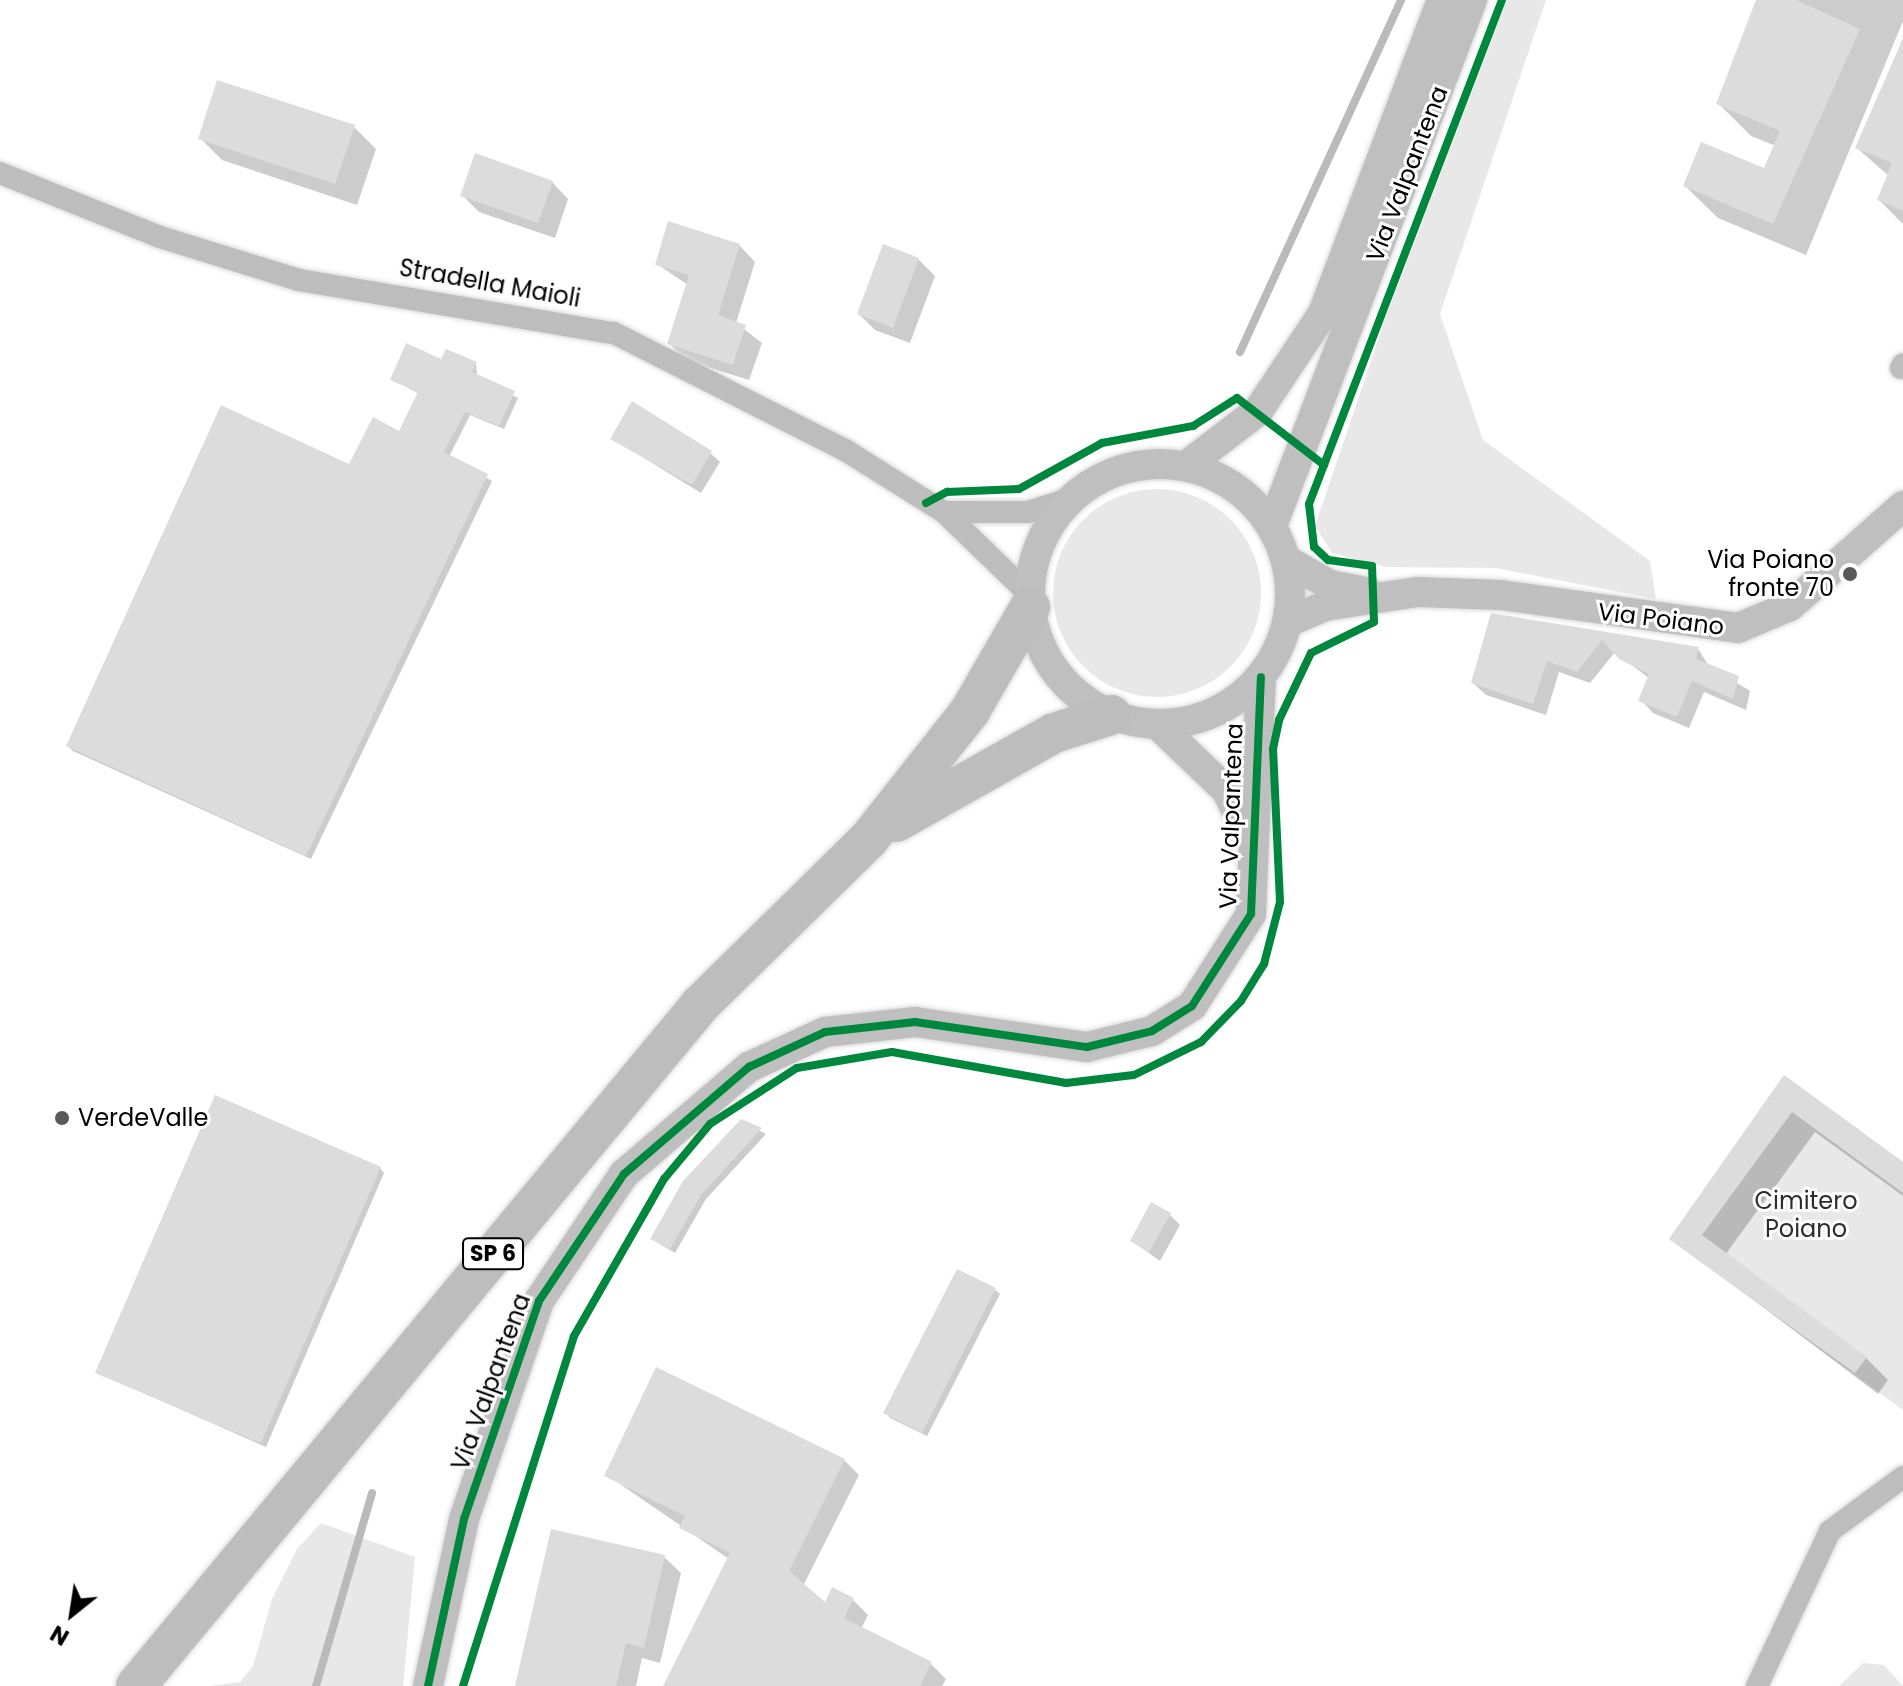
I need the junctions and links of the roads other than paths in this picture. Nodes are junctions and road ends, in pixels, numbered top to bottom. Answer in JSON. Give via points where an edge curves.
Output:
{"nodes":[{"id":1,"x":1442,"y":0,"type":"edge"},
{"id":2,"x":1472,"y":0,"type":"edge"},
{"id":3,"x":0,"y":173,"type":"edge"},
{"id":4,"x":1186,"y":466,"type":"junction"},
{"id":5,"x":1069,"y":499,"type":"junction"},
{"id":6,"x":1903,"y":506,"type":"edge"},
{"id":7,"x":944,"y":512,"type":"junction"},
{"id":8,"x":1272,"y":526,"type":"junction"},
{"id":9,"x":1286,"y":560,"type":"junction"},
{"id":10,"x":1376,"y":594,"type":"junction"},
{"id":11,"x":1029,"y":600,"type":"junction"},
{"id":12,"x":1288,"y":622,"type":"junction"},
{"id":13,"x":1261,"y":677,"type":"junction"},
{"id":14,"x":1111,"y":715,"type":"junction"},
{"id":15,"x":1157,"y":724,"type":"junction"},
{"id":16,"x":869,"y":839,"type":"junction"},
{"id":17,"x":1251,"y":840,"type":"junction"},
{"id":18,"x":1903,"y":1477,"type":"edge"},
{"id":19,"x":136,"y":1686,"type":"edge"},
{"id":20,"x":428,"y":1686,"type":"edge"},
{"id":21,"x":1757,"y":1686,"type":"edge"}],
"edges":[{"from":1,"to":4,"type":"street","name":"Via Valpantena","via":[[1361,225],[1308,340],[1258,411]]},
{"from":2,"to":8,"type":"street","name":"Via Valpantena"},
{"from":3,"to":7,"type":"street","name":"Stradella Maioli","via":[[160,237],[299,280],[614,333],[845,450]]},
{"from":4,"to":5,"type":"street","name":"Via Valpantena","via":[[1111,472]]},
{"from":4,"to":8,"type":"street","name":"Via Valpantena","via":[[1220,477]]},
{"from":5,"to":7,"type":"street","via":[[1028,512]]},
{"from":5,"to":11,"type":"street","name":"Via Valpantena","via":[[1039,542]]},
{"from":6,"to":10,"type":"street","name":"Via Poiano","via":[[1790,606],[1738,628],[1501,595]]},
{"from":7,"to":11,"type":"street","name":"Stradella Maioli"},
{"from":8,"to":9,"type":"street","name":"Via Valpantena"},
{"from":9,"to":10,"type":"street","name":"Via Poiano","via":[[1330,585]]},
{"from":9,"to":12,"type":"street","name":"Via Valpantena"},
{"from":10,"to":12,"type":"street","name":"Via Poiano"},
{"from":11,"to":14,"type":"street","name":"Via Valpantena","via":[[1056,673]]},
{"from":11,"to":16,"type":"highway","name":"Via Valpantena","via":[[970,711]]},
{"from":12,"to":13,"type":"street","name":"Via Valpantena"},
{"from":13,"to":15,"type":"street","name":"Via Valpantena","via":[[1214,713]]},
{"from":13,"to":17,"type":"street","name":"Via Valpantena"},
{"from":14,"to":15,"type":"street","name":"Via Valpantena"},
{"from":14,"to":16,"type":"highway","name":"Via Valpantena","via":[[1054,733],[969,776]]},
{"from":15,"to":17,"type":"street","name":"Via Valpantena","via":[[1227,791]]},
{"from":16,"to":19,"type":"highway","number":"SP 6","via":[[700,1005]]},
{"from":17,"to":20,"type":"street","name":"Via Valpantena","via":[[1251,914],[1231,955],[1192,1006],[1152,1031],[1087,1047],[1028,1044],[915,1022],[825,1032],[749,1067],[624,1174],[539,1301],[464,1519]]},
{"from":18,"to":21,"type":"street","via":[[1830,1531]]}]}
